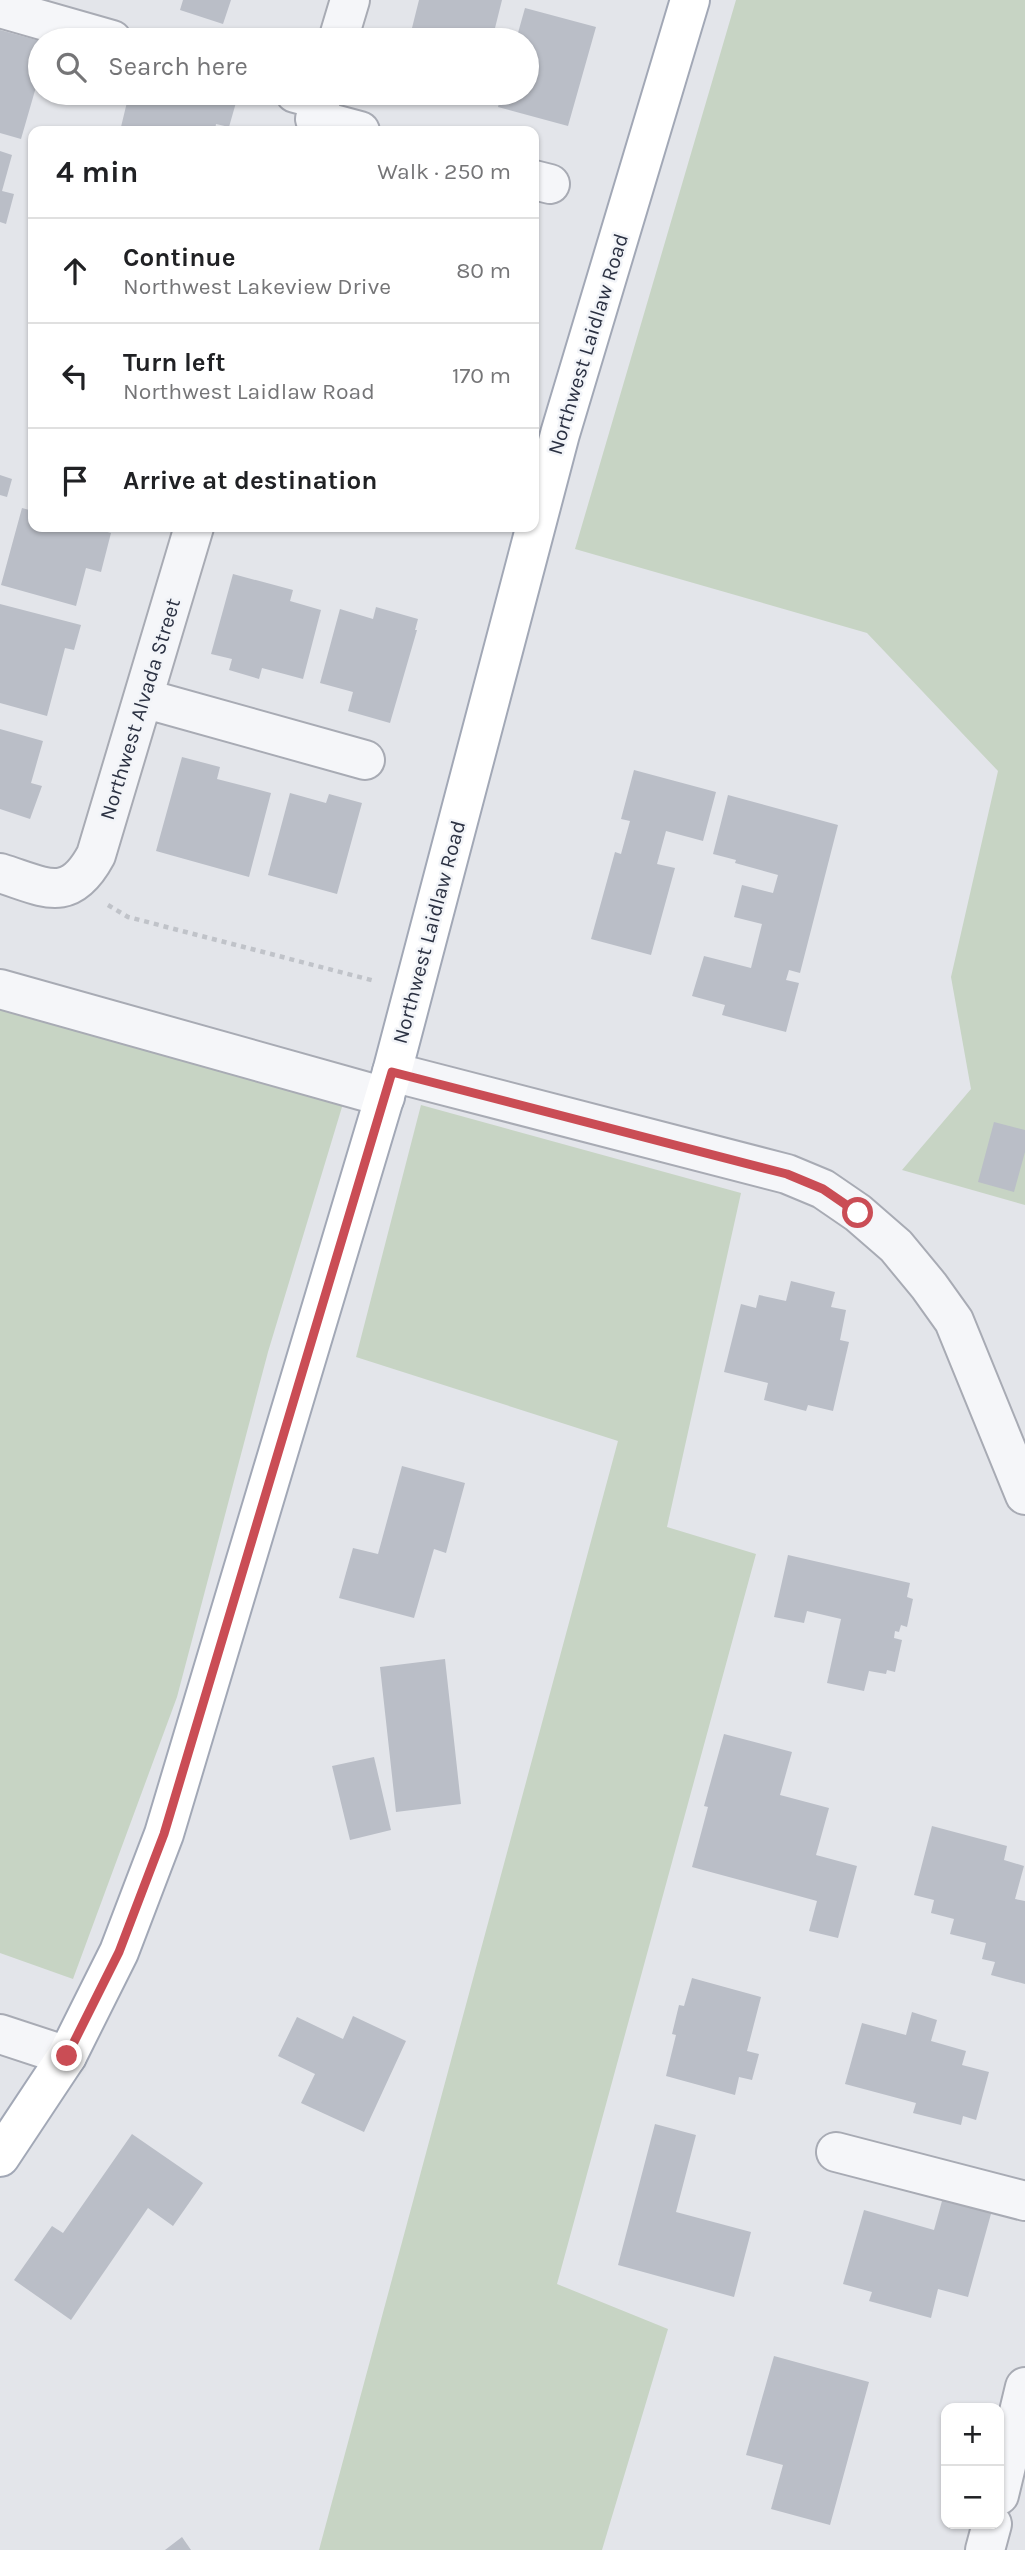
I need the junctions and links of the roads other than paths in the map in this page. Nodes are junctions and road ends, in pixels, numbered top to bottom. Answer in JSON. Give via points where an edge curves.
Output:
{"nodes":[{"id":1,"x":350,"y":0,"type":"edge"},
{"id":2,"x":690,"y":0,"type":"edge"},
{"id":3,"x":0,"y":8,"type":"edge"},
{"id":4,"x":70,"y":28,"type":"edge"},
{"id":5,"x":342,"y":28,"type":"edge"},
{"id":6,"x":313,"y":107,"type":"edge"},
{"id":7,"x":350,"y":126,"type":"edge"},
{"id":8,"x":539,"y":515,"type":"edge"},
{"id":9,"x":193,"y":532,"type":"edge"},
{"id":10,"x":535,"y":532,"type":"edge"},
{"id":11,"x":143,"y":698,"type":"junction"},
{"id":12,"x":365,"y":760,"type":"dead end"},
{"id":13,"x":0,"y":873,"type":"edge"},
{"id":14,"x":0,"y":989,"type":"edge"},
{"id":15,"x":388,"y":1084,"type":"junction"},
{"id":16,"x":1025,"y":1495,"type":"edge"},
{"id":17,"x":0,"y":2034,"type":"edge"},
{"id":18,"x":67,"y":2056,"type":"junction"},
{"id":19,"x":836,"y":2152,"type":"dead end"},
{"id":20,"x":0,"y":2157,"type":"edge"},
{"id":21,"x":1025,"y":2201,"type":"edge"},
{"id":22,"x":1025,"y":2388,"type":"edge"},
{"id":23,"x":1004,"y":2474,"type":"edge"},
{"id":24,"x":991,"y":2529,"type":"edge"},
{"id":25,"x":985,"y":2550,"type":"edge"}],
"edges":[{"from":1,"to":5,"type":"street"},
{"from":2,"to":8,"type":"main road","name":"Northwest Laidlaw Road"},
{"from":3,"to":4,"type":"street"},
{"from":6,"to":7,"type":"street"},
{"from":9,"to":11,"type":"street","name":"Northwest Alvada Street"},
{"from":10,"to":15,"type":"main road","name":"Northwest Laidlaw Road"},
{"from":11,"to":12,"type":"street"},
{"from":11,"to":13,"type":"street","name":"Northwest Alvada Street","via":[[87,873],[60,889]]},
{"from":14,"to":15,"type":"street"},
{"from":15,"to":16,"type":"street","via":[[787,1174],[823,1189],[896,1246],[954,1321]]},
{"from":15,"to":18,"type":"main road","name":"Northwest Laidlaw Road","via":[[164,1834],[119,1952]]},
{"from":17,"to":18,"type":"street"},
{"from":18,"to":20,"type":"main road","name":"Northwest Laidlaw Road"},
{"from":19,"to":21,"type":"street"},
{"from":22,"to":23,"type":"street"},
{"from":24,"to":25,"type":"street"}]}
